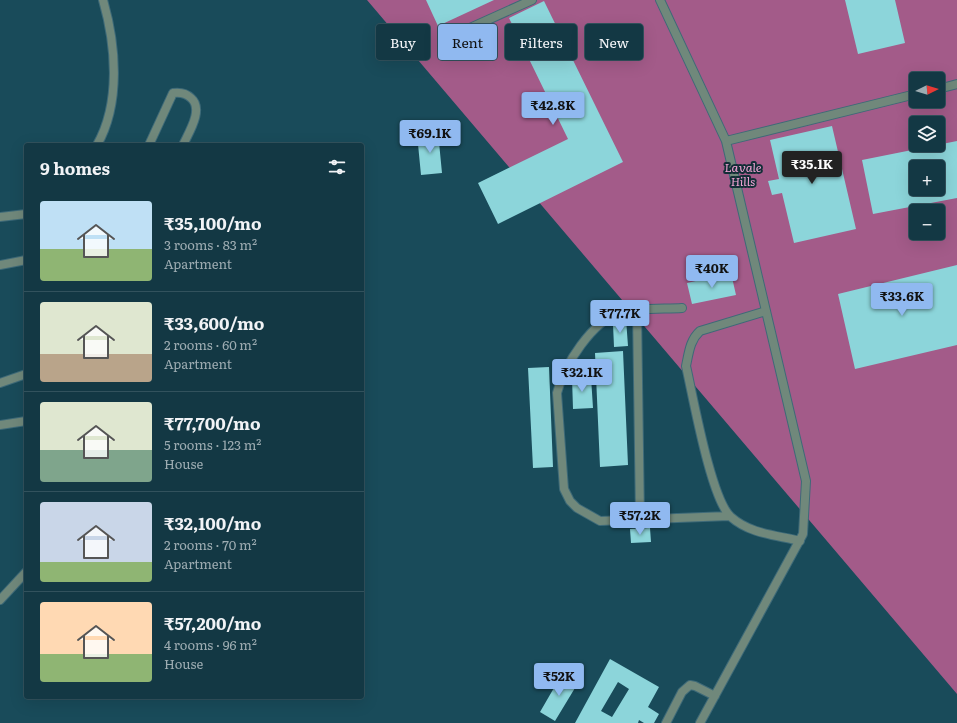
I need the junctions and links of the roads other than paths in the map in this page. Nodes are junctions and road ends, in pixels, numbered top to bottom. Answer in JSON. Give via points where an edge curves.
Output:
{"nodes":[{"id":1,"x":103,"y":0,"type":"edge"},
{"id":2,"x":532,"y":0,"type":"edge"},
{"id":3,"x":660,"y":0,"type":"edge"},
{"id":4,"x":479,"y":24,"type":"edge"},
{"id":5,"x":957,"y":84,"type":"edge"},
{"id":6,"x":945,"y":87,"type":"edge"},
{"id":7,"x":909,"y":96,"type":"edge"},
{"id":8,"x":726,"y":141,"type":"junction"},
{"id":9,"x":98,"y":143,"type":"edge"},
{"id":10,"x":150,"y":143,"type":"edge"},
{"id":11,"x":184,"y":143,"type":"edge"},
{"id":12,"x":24,"y":214,"type":"edge"},
{"id":13,"x":0,"y":217,"type":"edge"},
{"id":14,"x":24,"y":260,"type":"edge"},
{"id":15,"x":0,"y":266,"type":"edge"},
{"id":16,"x":682,"y":308,"type":"dead end"},
{"id":17,"x":637,"y":311,"type":"junction"},
{"id":18,"x":766,"y":311,"type":"junction"},
{"id":19,"x":24,"y":375,"type":"edge"},
{"id":20,"x":0,"y":383,"type":"edge"},
{"id":21,"x":24,"y":421,"type":"edge"},
{"id":22,"x":0,"y":425,"type":"edge"},
{"id":23,"x":729,"y":516,"type":"junction"},
{"id":24,"x":640,"y":519,"type":"junction"},
{"id":25,"x":800,"y":540,"type":"junction"},
{"id":26,"x":24,"y":574,"type":"edge"},
{"id":27,"x":0,"y":600,"type":"edge"},
{"id":28,"x":715,"y":696,"type":"junction"},
{"id":29,"x":666,"y":723,"type":"edge"},
{"id":30,"x":700,"y":723,"type":"edge"}],
"edges":[{"from":1,"to":9,"type":"lane","via":[[114,65],[113,91],[108,116]]},
{"from":2,"to":4,"type":"lane"},
{"from":3,"to":8,"type":"lane"},
{"from":5,"to":6,"type":"lane"},
{"from":7,"to":8,"type":"lane"},
{"from":8,"to":18,"type":"lane"},
{"from":10,"to":11,"type":"lane","via":[[173,93],[179,92],[195,101],[198,110]]},
{"from":12,"to":13,"type":"lane"},
{"from":14,"to":15,"type":"lane"},
{"from":16,"to":17,"type":"lane"},
{"from":17,"to":24,"type":"lane"},
{"from":17,"to":24,"type":"lane","via":[[613,315],[585,340],[565,370],[557,393],[564,489],[570,501],[600,521]]},
{"from":18,"to":23,"type":"lane","via":[[700,331],[694,336],[689,348],[686,366],[712,480]]},
{"from":18,"to":25,"type":"lane","via":[[806,481],[803,534]]},
{"from":19,"to":20,"type":"lane"},
{"from":21,"to":22,"type":"lane"},
{"from":23,"to":24,"type":"lane"},
{"from":23,"to":25,"type":"lane","via":[[750,530]]},
{"from":25,"to":28,"type":"lane"},
{"from":26,"to":27,"type":"lane"},
{"from":28,"to":29,"type":"lane","via":[[690,685],[682,692]]},
{"from":28,"to":30,"type":"lane"}]}
